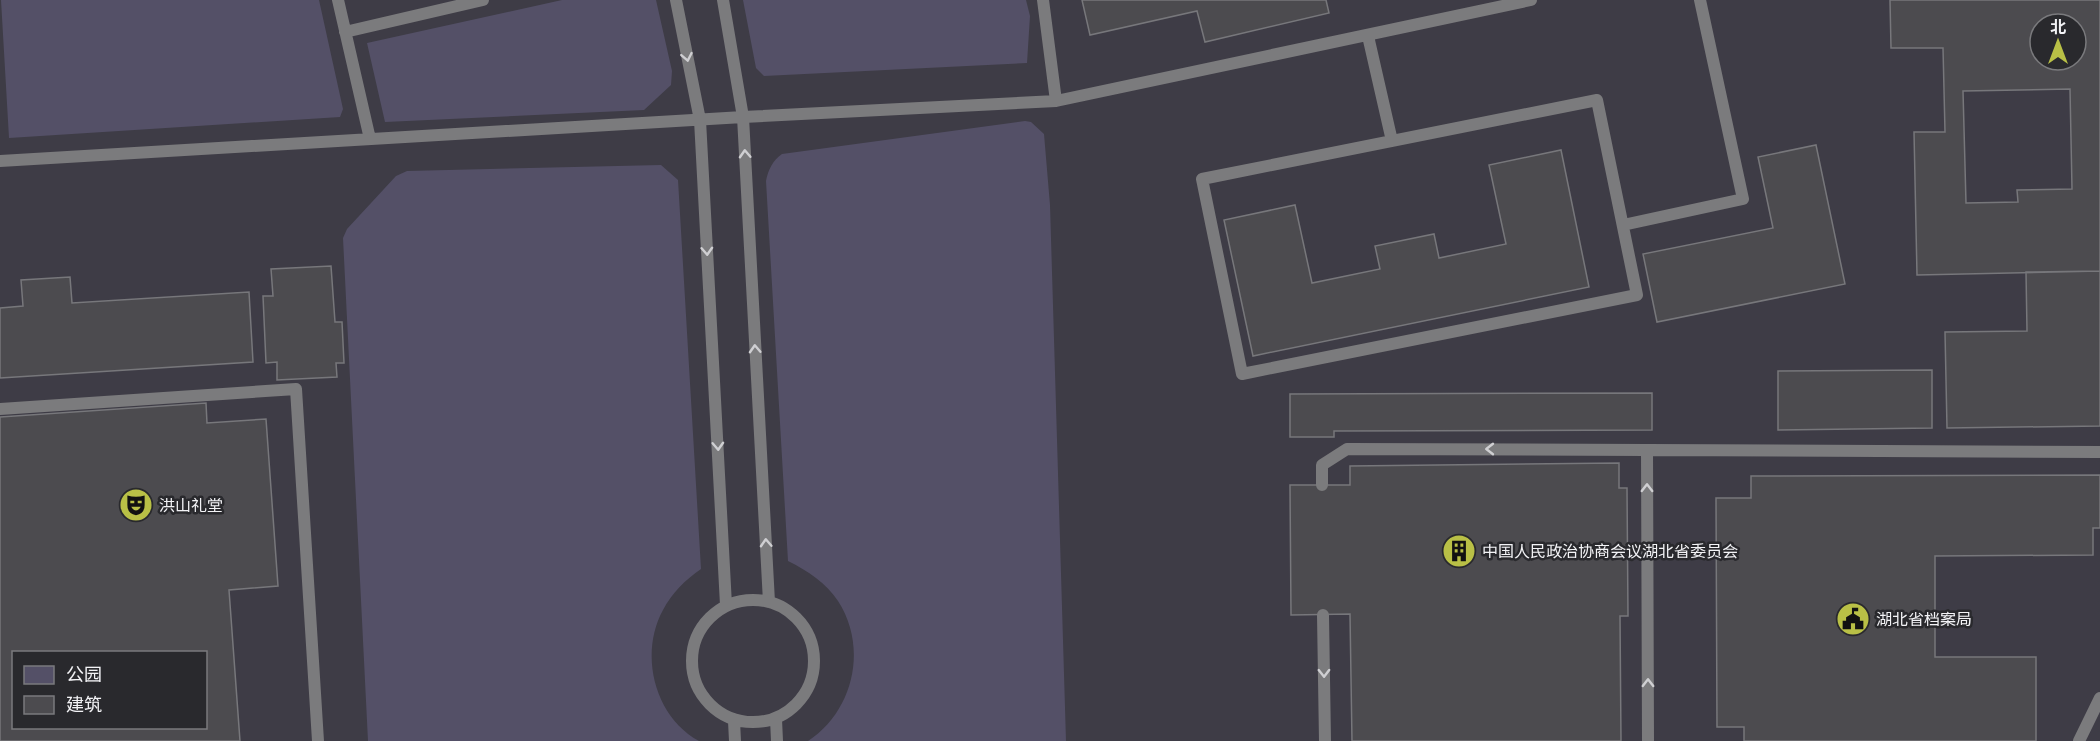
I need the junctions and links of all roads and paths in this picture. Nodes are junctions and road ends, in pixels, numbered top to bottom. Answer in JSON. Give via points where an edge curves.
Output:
{"nodes":[{"id":1,"x":338,"y":0,"type":"edge"},
{"id":2,"x":483,"y":0,"type":"edge"},
{"id":3,"x":676,"y":0,"type":"edge"},
{"id":4,"x":723,"y":0,"type":"edge"},
{"id":5,"x":1043,"y":0,"type":"edge"},
{"id":6,"x":1469,"y":0,"type":"edge"},
{"id":7,"x":1531,"y":0,"type":"edge"},
{"id":8,"x":1700,"y":0,"type":"edge"},
{"id":9,"x":1472,"y":13,"type":"junction"},
{"id":10,"x":345,"y":32,"type":"junction"},
{"id":11,"x":1368,"y":36,"type":"junction"},
{"id":12,"x":1056,"y":101,"type":"junction"},
{"id":13,"x":743,"y":117,"type":"junction"},
{"id":14,"x":700,"y":120,"type":"junction"},
{"id":15,"x":370,"y":139,"type":"junction"},
{"id":16,"x":1392,"y":141,"type":"junction"},
{"id":17,"x":0,"y":161,"type":"edge"},
{"id":18,"x":1623,"y":225,"type":"junction"},
{"id":19,"x":0,"y":409,"type":"edge"},
{"id":20,"x":1647,"y":450,"type":"junction"},
{"id":21,"x":2100,"y":452,"type":"edge"},
{"id":22,"x":1322,"y":485,"type":"dead end"},
{"id":23,"x":769,"y":602,"type":"junction"},
{"id":24,"x":726,"y":604,"type":"junction"},
{"id":25,"x":1323,"y":615,"type":"dead end"},
{"id":26,"x":2100,"y":698,"type":"edge"},
{"id":27,"x":776,"y":718,"type":"junction"},
{"id":28,"x":734,"y":721,"type":"junction"},
{"id":29,"x":318,"y":741,"type":"edge"},
{"id":30,"x":735,"y":741,"type":"edge"},
{"id":31,"x":777,"y":741,"type":"edge"},
{"id":32,"x":1325,"y":741,"type":"edge"},
{"id":33,"x":1648,"y":741,"type":"edge"},
{"id":34,"x":2079,"y":741,"type":"edge"}],
"edges":[{"from":1,"to":10,"type":"lane"},
{"from":2,"to":10,"type":"lane"},
{"from":3,"to":14,"type":"lane","one_way":true},
{"from":4,"to":13,"type":"lane"},
{"from":5,"to":12,"type":"lane"},
{"from":6,"to":9,"type":"lane"},
{"from":7,"to":9,"type":"lane"},
{"from":8,"to":18,"type":"lane","via":[[1743,199]]},
{"from":9,"to":11,"type":"lane"},
{"from":10,"to":15,"type":"lane"},
{"from":11,"to":12,"type":"lane"},
{"from":11,"to":16,"type":"lane"},
{"from":12,"to":13,"type":"lane"},
{"from":13,"to":14,"type":"lane"},
{"from":23,"to":13,"type":"lane","one_way":true},
{"from":14,"to":15,"type":"lane"},
{"from":14,"to":24,"type":"lane","one_way":true},
{"from":15,"to":17,"type":"lane"},
{"from":16,"to":18,"type":"lane","via":[[1598,100]]},
{"from":16,"to":18,"type":"lane","via":[[1203,178],[1242,374],[1637,295]]},
{"from":19,"to":29,"type":"lane","via":[[296,389]]},
{"from":20,"to":21,"type":"lane"},
{"from":20,"to":22,"type":"lane","one_way":true,"via":[[1347,449],[1322,465]]},
{"from":33,"to":20,"type":"lane","one_way":true},
{"from":23,"to":24,"type":"lane"},
{"from":23,"to":27,"type":"lane","via":[[800,622],[810,638],[814,657],[813,676],[805,694],[792,709]]},
{"from":24,"to":28,"type":"lane","via":[[701,628],[692,665],[705,699]]},
{"from":25,"to":32,"type":"lane","one_way":true},
{"from":26,"to":34,"type":"lane"},
{"from":27,"to":28,"type":"lane","via":[[756,723]]},
{"from":27,"to":31,"type":"lane"},
{"from":28,"to":30,"type":"lane"}]}
